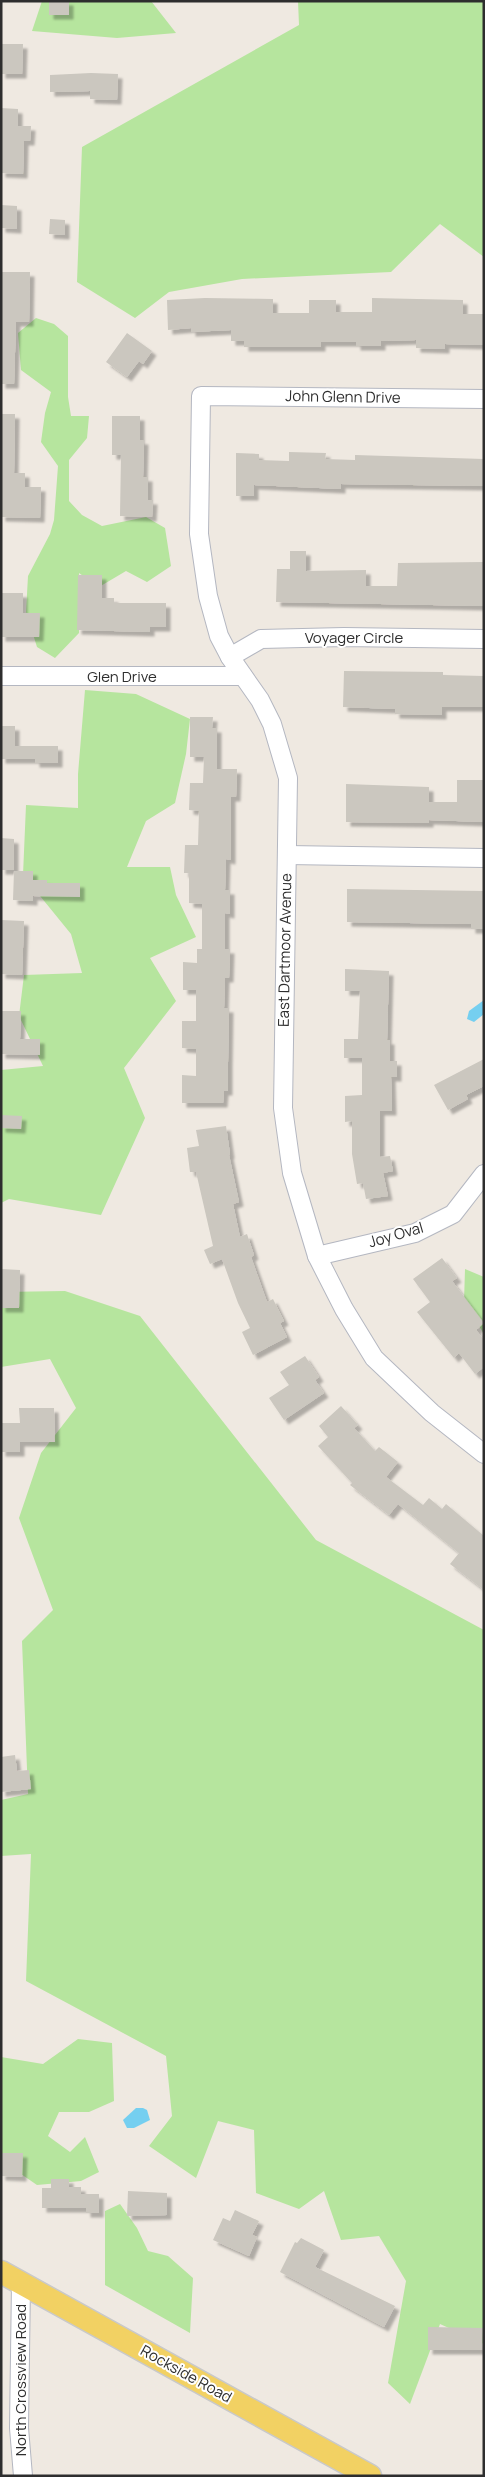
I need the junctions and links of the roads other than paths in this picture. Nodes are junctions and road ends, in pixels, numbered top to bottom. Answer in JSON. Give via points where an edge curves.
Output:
{"nodes":[{"id":1,"x":201,"y":396,"type":"joint"},
{"id":2,"x":484,"y":399,"type":"edge"},
{"id":3,"x":484,"y":639,"type":"edge"},
{"id":4,"x":230,"y":658,"type":"junction"},
{"id":5,"x":1,"y":676,"type":"edge"},
{"id":6,"x":244,"y":676,"type":"junction"},
{"id":7,"x":287,"y":855,"type":"junction"},
{"id":8,"x":484,"y":858,"type":"edge"},
{"id":9,"x":484,"y":1174,"type":"edge"},
{"id":10,"x":317,"y":1256,"type":"junction"},
{"id":11,"x":484,"y":1454,"type":"edge"},
{"id":12,"x":1,"y":2272,"type":"edge"},
{"id":13,"x":20,"y":2283,"type":"junction"},
{"id":14,"x":23,"y":2476,"type":"edge"},
{"id":15,"x":370,"y":2476,"type":"edge"}],
"edges":[{"from":1,"to":2,"type":"street","name":"John Glenn Drive"},
{"from":1,"to":4,"type":"street","name":"East Dartmoor Avenue","via":[[199,534],[208,596],[219,636]]},
{"from":3,"to":4,"type":"street","name":"Voyager Circle","via":[[261,638]]},
{"from":4,"to":6,"type":"street","name":"East Dartmoor Avenue"},
{"from":5,"to":6,"type":"street","name":"Glen Drive"},
{"from":6,"to":7,"type":"street","name":"East Dartmoor Avenue","via":[[272,724],[288,778]]},
{"from":7,"to":8,"type":"street"},
{"from":7,"to":10,"type":"street","name":"East Dartmoor Avenue","via":[[282,1108],[292,1172]]},
{"from":9,"to":10,"type":"street","name":"Joy Oval","via":[[453,1214],[423,1230]]},
{"from":10,"to":11,"type":"street","name":"East Dartmoor Avenue","via":[[374,1358],[432,1413]]},
{"from":12,"to":13,"type":"main road","name":"Rockside Road"},
{"from":13,"to":14,"type":"street","name":"North Crossview Road","via":[[18,2428]]},
{"from":13,"to":15,"type":"main road","name":"Rockside Road"}]}
